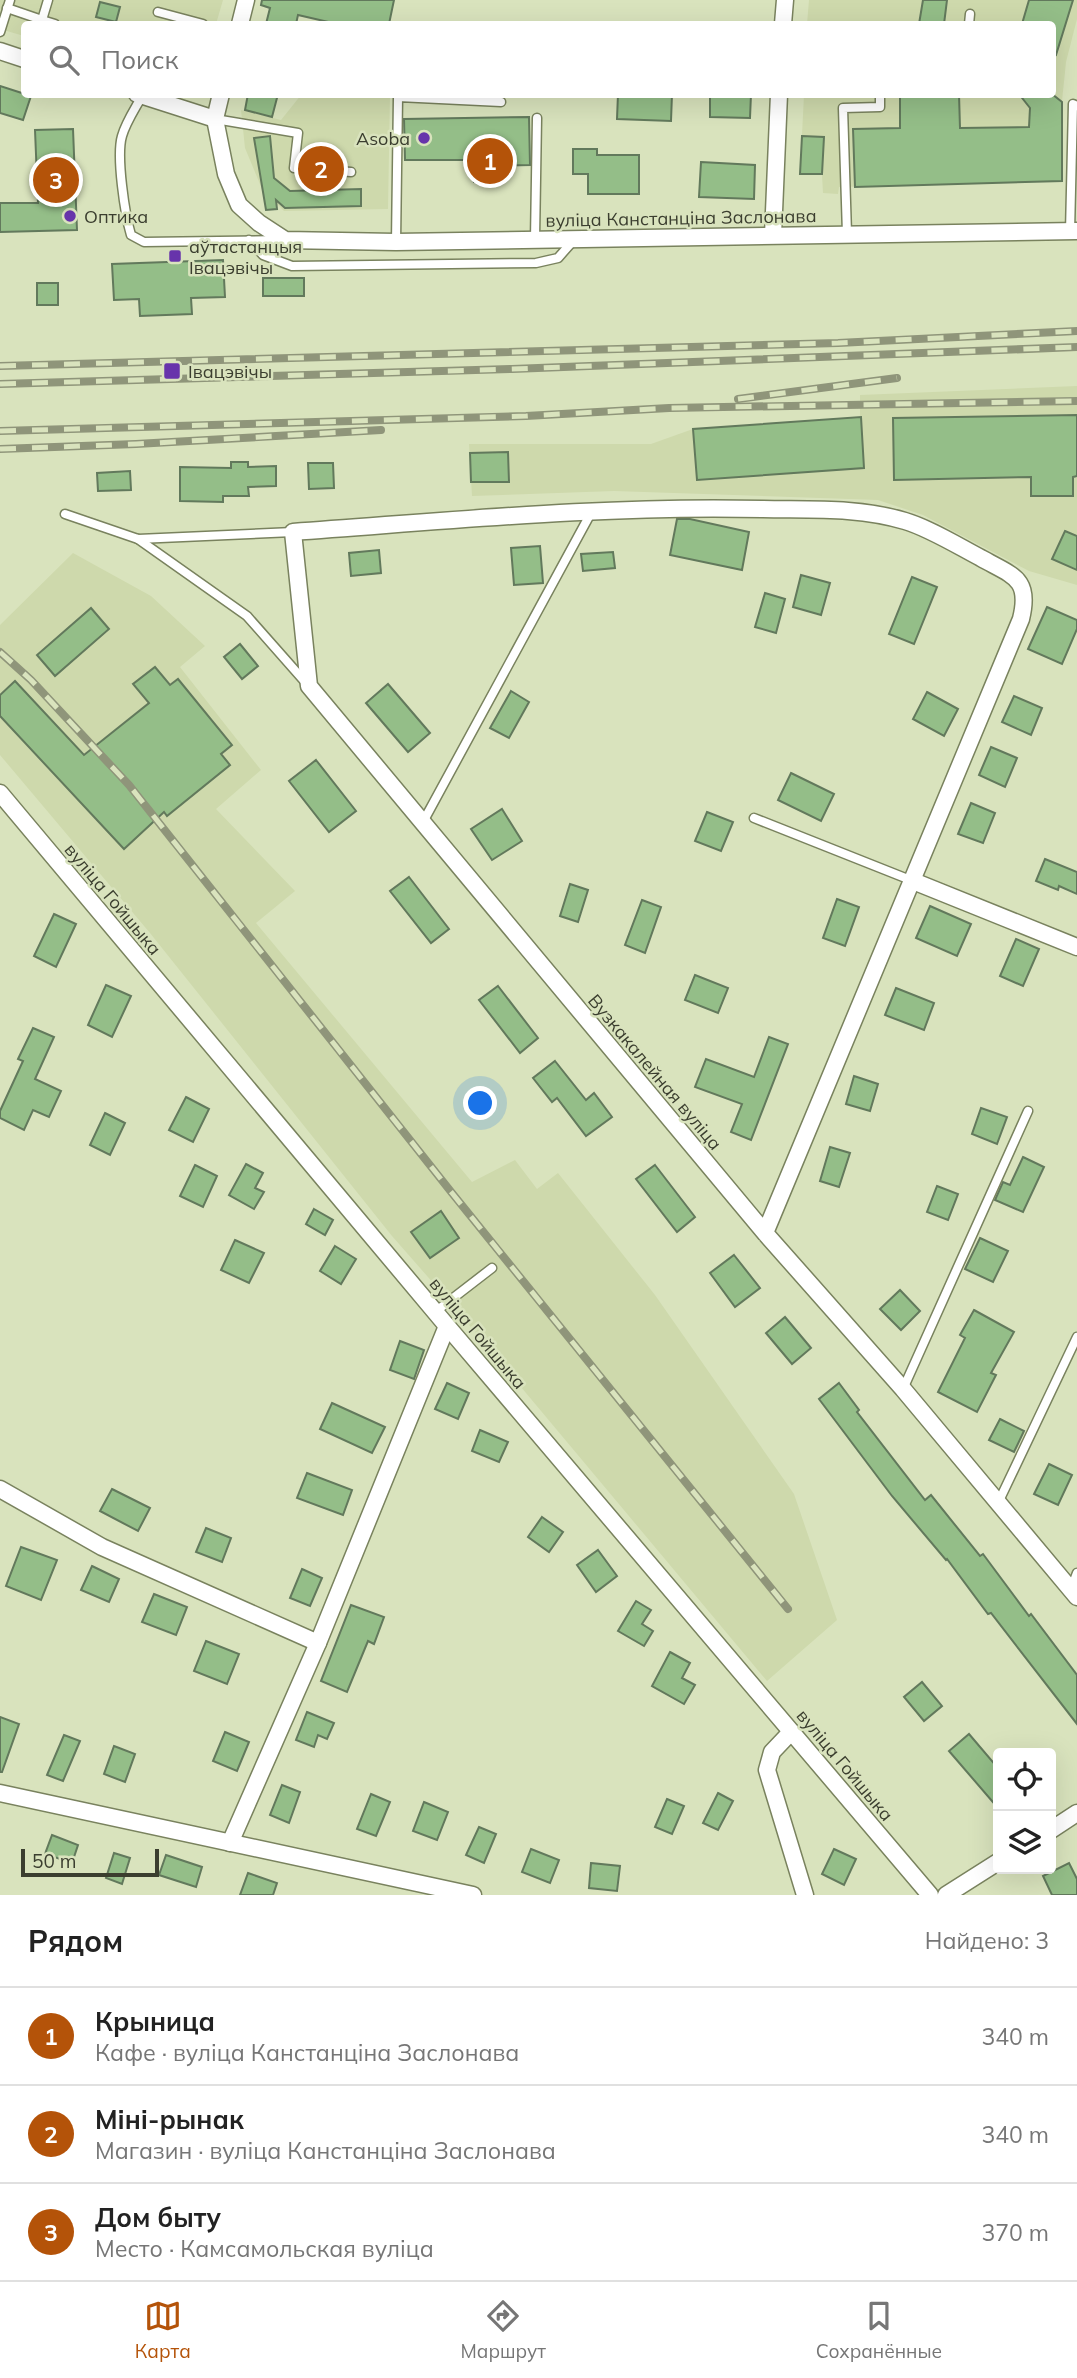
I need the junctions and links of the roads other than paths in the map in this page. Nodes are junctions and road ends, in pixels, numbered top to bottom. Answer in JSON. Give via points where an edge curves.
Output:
{"nodes":[{"id":1,"x":48,"y":0,"type":"edge"},
{"id":2,"x":246,"y":0,"type":"edge"},
{"id":3,"x":785,"y":0,"type":"edge"},
{"id":4,"x":8,"y":4,"type":"edge"},
{"id":5,"x":158,"y":12,"type":"dead end"},
{"id":6,"x":970,"y":14,"type":"dead end"},
{"id":7,"x":42,"y":20,"type":"junction"},
{"id":8,"x":45,"y":21,"type":"edge"},
{"id":9,"x":192,"y":21,"type":"edge"},
{"id":10,"x":241,"y":21,"type":"edge"},
{"id":11,"x":783,"y":21,"type":"edge"},
{"id":12,"x":969,"y":21,"type":"edge"},
{"id":13,"x":0,"y":32,"type":"edge"},
{"id":14,"x":0,"y":51,"type":"edge"},
{"id":15,"x":21,"y":58,"type":"edge"},
{"id":16,"x":139,"y":98,"type":"edge"},
{"id":17,"x":149,"y":98,"type":"edge"},
{"id":18,"x":220,"y":98,"type":"edge"},
{"id":19,"x":398,"y":98,"type":"edge"},
{"id":20,"x":418,"y":98,"type":"edge"},
{"id":21,"x":779,"y":98,"type":"edge"},
{"id":22,"x":880,"y":98,"type":"edge"},
{"id":23,"x":500,"y":102,"type":"dead end"},
{"id":24,"x":1077,"y":106,"type":"edge"},
{"id":25,"x":537,"y":118,"type":"dead end"},
{"id":26,"x":215,"y":119,"type":"junction"},
{"id":27,"x":351,"y":172,"type":"dead end"},
{"id":28,"x":1074,"y":231,"type":"edge"},
{"id":29,"x":847,"y":234,"type":"junction"},
{"id":30,"x":773,"y":235,"type":"junction"},
{"id":31,"x":535,"y":239,"type":"junction"},
{"id":32,"x":575,"y":239,"type":"junction"},
{"id":33,"x":249,"y":240,"type":"junction"},
{"id":34,"x":285,"y":240,"type":"junction"},
{"id":35,"x":396,"y":242,"type":"junction"},
{"id":36,"x":592,"y":511,"type":"junction"},
{"id":37,"x":65,"y":514,"type":"dead end"},
{"id":38,"x":293,"y":532,"type":"junction"},
{"id":39,"x":138,"y":539,"type":"junction"},
{"id":40,"x":309,"y":686,"type":"junction"},
{"id":41,"x":0,"y":793,"type":"edge"},
{"id":42,"x":754,"y":818,"type":"dead end"},
{"id":43,"x":422,"y":824,"type":"junction"},
{"id":44,"x":913,"y":881,"type":"junction"},
{"id":45,"x":1077,"y":947,"type":"edge"},
{"id":46,"x":1028,"y":1111,"type":"dead end"},
{"id":47,"x":765,"y":1233,"type":"junction"},
{"id":48,"x":492,"y":1268,"type":"dead end"},
{"id":49,"x":435,"y":1312,"type":"junction"},
{"id":50,"x":447,"y":1326,"type":"junction"},
{"id":51,"x":1077,"y":1337,"type":"edge"},
{"id":52,"x":903,"y":1389,"type":"junction"},
{"id":53,"x":0,"y":1489,"type":"edge"},
{"id":54,"x":998,"y":1503,"type":"junction"},
{"id":55,"x":1077,"y":1573,"type":"edge"},
{"id":56,"x":1074,"y":1593,"type":"edge"},
{"id":57,"x":318,"y":1643,"type":"junction"},
{"id":58,"x":791,"y":1732,"type":"junction"},
{"id":59,"x":0,"y":1793,"type":"edge"},
{"id":60,"x":1077,"y":1813,"type":"edge"},
{"id":61,"x":1056,"y":1827,"type":"edge"},
{"id":62,"x":230,"y":1843,"type":"junction"},
{"id":63,"x":993,"y":1865,"type":"edge"},
{"id":64,"x":473,"y":1895,"type":"edge"},
{"id":65,"x":805,"y":1895,"type":"edge"},
{"id":66,"x":930,"y":1895,"type":"edge"},
{"id":67,"x":946,"y":1895,"type":"edge"}],
"edges":[{"from":1,"to":7,"type":"lane"},
{"from":2,"to":10,"type":"street"},
{"from":3,"to":11,"type":"street"},
{"from":4,"to":7,"type":"lane"},
{"from":4,"to":13,"type":"lane"},
{"from":5,"to":9,"type":"lane"},
{"from":6,"to":12,"type":"lane"},
{"from":7,"to":8,"type":"lane"},
{"from":14,"to":15,"type":"street"},
{"from":16,"to":33,"type":"lane","via":[[121,138],[125,215],[131,235],[144,242]]},
{"from":17,"to":26,"type":"street"},
{"from":18,"to":26,"type":"street"},
{"from":19,"to":35,"type":"lane"},
{"from":20,"to":23,"type":"lane"},
{"from":21,"to":30,"type":"street"},
{"from":22,"to":29,"type":"lane","via":[[880,107],[843,108]]},
{"from":24,"to":28,"type":"lane","via":[[1073,104]]},
{"from":25,"to":31,"type":"lane"},
{"from":26,"to":27,"type":"lane","via":[[298,132],[295,169]]},
{"from":26,"to":34,"type":"street","via":[[226,174],[239,205]]},
{"from":28,"to":29,"type":"street","name":"вуліца Канстанціна Заслонава"},
{"from":29,"to":30,"type":"street","name":"вуліца Канстанціна Заслонава"},
{"from":30,"to":32,"type":"street","name":"вуліца Канстанціна Заслонава"},
{"from":31,"to":32,"type":"street","name":"вуліца Канстанціна Заслонава"},
{"from":31,"to":35,"type":"street","name":"вуліца Канстанціна Заслонава"},
{"from":32,"to":33,"type":"lane","via":[[558,258],[536,263],[292,266],[263,256]]},
{"from":33,"to":34,"type":"lane"},
{"from":34,"to":35,"type":"street","name":"вуліца Канстанціна Заслонава"},
{"from":36,"to":38,"type":"street"},
{"from":36,"to":43,"type":"lane"},
{"from":36,"to":44,"type":"street","via":[[858,511],[906,521],[1020,582],[1025,592],[1021,619]]},
{"from":37,"to":39,"type":"lane"},
{"from":38,"to":39,"type":"lane"},
{"from":38,"to":40,"type":"street"},
{"from":39,"to":40,"type":"lane","via":[[247,616]]},
{"from":40,"to":43,"type":"street","name":"Вузкакалейная вуліца"},
{"from":41,"to":49,"type":"street","name":"вуліца Гойшыка"},
{"from":42,"to":44,"type":"lane"},
{"from":43,"to":47,"type":"street","name":"Вузкакалейная вуліца"},
{"from":44,"to":45,"type":"street"},
{"from":44,"to":47,"type":"street"},
{"from":46,"to":52,"type":"lane"},
{"from":47,"to":52,"type":"street","name":"Вузкакалейная вуліца"},
{"from":48,"to":49,"type":"lane"},
{"from":49,"to":50,"type":"street","name":"вуліца Гойшыка"},
{"from":50,"to":57,"type":"street"},
{"from":50,"to":58,"type":"street","name":"вуліца Гойшыка"},
{"from":51,"to":54,"type":"lane"},
{"from":52,"to":54,"type":"street","name":"Вузкакалейная вуліца"},
{"from":53,"to":57,"type":"street","via":[[102,1547]]},
{"from":54,"to":56,"type":"street","name":"Вузкакалейная вуліца"},
{"from":55,"to":56,"type":"lane"},
{"from":57,"to":62,"type":"street"},
{"from":58,"to":65,"type":"street","via":[[772,1752],[767,1770]]},
{"from":58,"to":66,"type":"street","name":"вуліца Гойшыка"},
{"from":59,"to":62,"type":"street"},
{"from":60,"to":61,"type":"street"},
{"from":62,"to":64,"type":"street"},
{"from":63,"to":67,"type":"street"}]}
